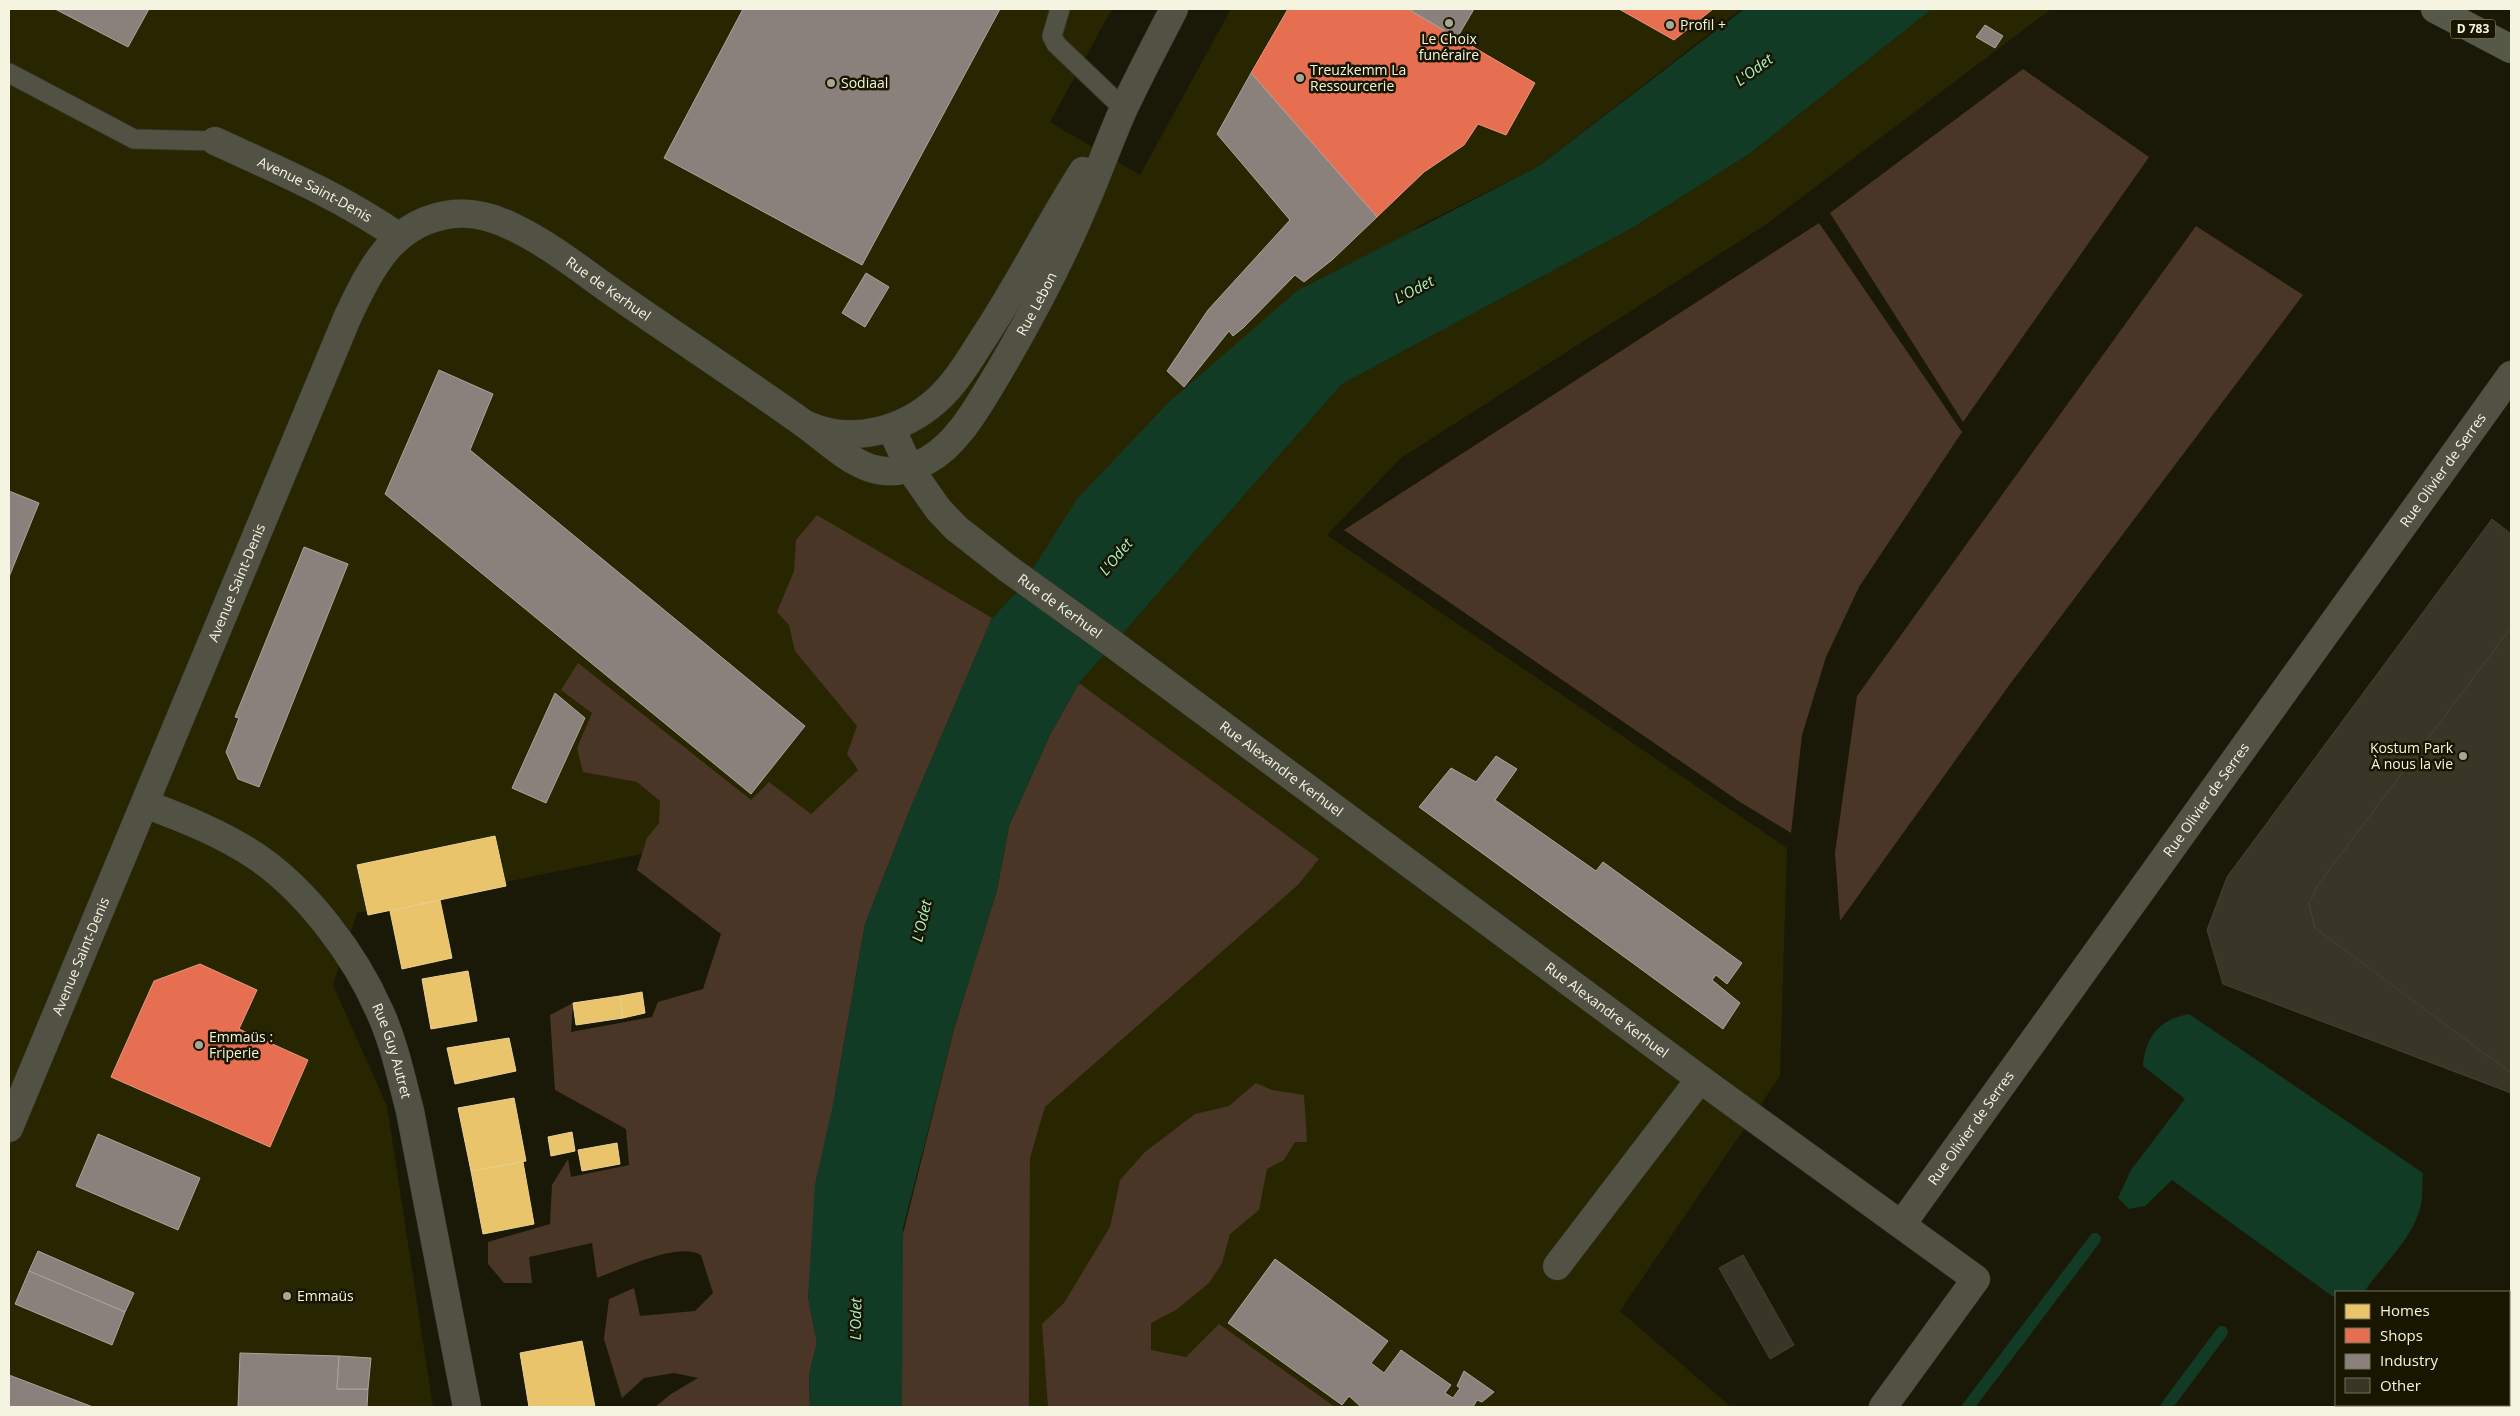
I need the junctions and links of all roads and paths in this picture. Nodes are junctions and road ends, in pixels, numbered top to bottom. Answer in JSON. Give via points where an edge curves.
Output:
{"nodes":[{"id":1,"x":1060,"y":9,"type":"edge"},
{"id":2,"x":1174,"y":9,"type":"edge"},
{"id":3,"x":2435,"y":9,"type":"edge"},
{"id":4,"x":2511,"y":49,"type":"edge"},
{"id":5,"x":9,"y":73,"type":"edge"},
{"id":6,"x":1124,"y":109,"type":"junction"},
{"id":7,"x":216,"y":140,"type":"joint"},
{"id":8,"x":399,"y":237,"type":"junction"},
{"id":9,"x":2511,"y":375,"type":"edge"},
{"id":10,"x":803,"y":423,"type":"junction"},
{"id":11,"x":891,"y":428,"type":"junction"},
{"id":12,"x":910,"y":469,"type":"junction"},
{"id":13,"x":1113,"y":644,"type":"joint"},
{"id":14,"x":145,"y":804,"type":"junction"},
{"id":15,"x":1700,"y":1079,"type":"junction"},
{"id":16,"x":9,"y":1128,"type":"edge"},
{"id":17,"x":1902,"y":1224,"type":"junction"},
{"id":18,"x":1557,"y":1266,"type":"dead end"},
{"id":19,"x":466,"y":1407,"type":"edge"},
{"id":20,"x":1883,"y":1407,"type":"edge"}],
"edges":[{"from":1,"to":6,"type":"lane","via":[[1052,36],[1056,44]]},
{"from":2,"to":6,"type":"street","name":"Rue Lebon"},
{"from":3,"to":4,"type":"main road","number":"D 783"},
{"from":5,"to":7,"type":"lane","via":[[134,139]]},
{"from":6,"to":11,"type":"street","name":"Rue Lebon","via":[[951,386],[919,414]]},
{"from":6,"to":12,"type":"street","name":"Rue Lebon","via":[[1057,263],[982,400],[943,450]]},
{"from":7,"to":8,"type":"street","name":"Avenue Saint-Denis","via":[[329,195]]},
{"from":8,"to":10,"type":"street","name":"Rue de Kerhuel","via":[[426,221],[454,214],[486,217],[512,226]]},
{"from":8,"to":14,"type":"street","name":"Avenue Saint-Denis","via":[[376,260],[348,316]]},
{"from":9,"to":17,"type":"street","name":"Rue Olivier de Serres"},
{"from":10,"to":11,"type":"street","name":"Rue de Kerhuel","via":[[820,430],[849,434]]},
{"from":10,"to":12,"type":"street","name":"Rue de Kerhuel","via":[[850,460],[869,468],[898,472]]},
{"from":11,"to":12,"type":"street"},
{"from":12,"to":13,"type":"street","name":"Rue de Kerhuel","via":[[956,528]]},
{"from":13,"to":15,"type":"street","name":"Rue Alexandre Kerhuel"},
{"from":14,"to":16,"type":"street","name":"Avenue Saint-Denis"},
{"from":14,"to":19,"type":"street","name":"Rue Guy Autret","via":[[220,836],[276,872],[327,926],[349,956],[380,1010],[410,1111]]},
{"from":15,"to":17,"type":"street","name":"Rue Alexandre Kerhuel"},
{"from":15,"to":18,"type":"street"},
{"from":17,"to":20,"type":"street","name":"Rue Alexandre Kerhuel","via":[[1976,1279]]}]}
